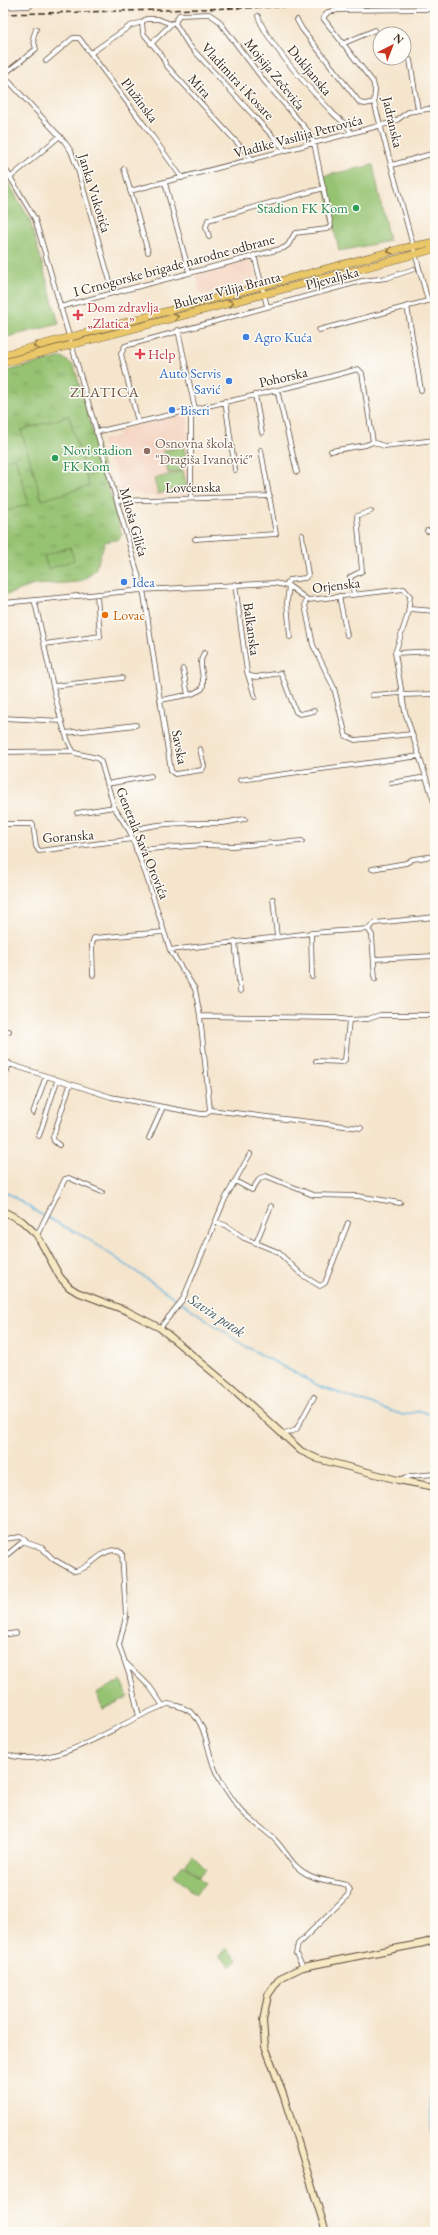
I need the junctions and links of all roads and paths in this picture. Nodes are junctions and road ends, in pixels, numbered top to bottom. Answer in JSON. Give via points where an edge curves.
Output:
{"nodes":[{"id":1,"x":30,"y":6,"type":"dead end"},
{"id":2,"x":3,"y":7,"type":"edge"},
{"id":3,"x":435,"y":8,"type":"edge"},
{"id":4,"x":258,"y":16,"type":"dead end"},
{"id":5,"x":298,"y":20,"type":"dead end"},
{"id":6,"x":142,"y":22,"type":"junction"},
{"id":7,"x":174,"y":23,"type":"junction"},
{"id":8,"x":36,"y":29,"type":"dead end"},
{"id":9,"x":372,"y":31,"type":"edge"},
{"id":10,"x":151,"y":44,"type":"junction"},
{"id":11,"x":342,"y":44,"type":"junction"},
{"id":12,"x":91,"y":53,"type":"junction"},
{"id":13,"x":46,"y":61,"type":"dead end"},
{"id":14,"x":411,"y":66,"type":"edge"},
{"id":15,"x":3,"y":75,"type":"edge"},
{"id":16,"x":374,"y":102,"type":"junction"},
{"id":17,"x":435,"y":108,"type":"edge"},
{"id":18,"x":418,"y":110,"type":"junction"},
{"id":19,"x":381,"y":125,"type":"junction"},
{"id":20,"x":351,"y":133,"type":"junction"},
{"id":21,"x":60,"y":136,"type":"junction"},
{"id":22,"x":314,"y":143,"type":"junction"},
{"id":23,"x":286,"y":151,"type":"junction"},
{"id":24,"x":435,"y":153,"type":"edge"},
{"id":25,"x":253,"y":160,"type":"junction"},
{"id":26,"x":3,"y":165,"type":"edge"},
{"id":27,"x":392,"y":165,"type":"junction"},
{"id":28,"x":124,"y":170,"type":"dead end"},
{"id":29,"x":11,"y":177,"type":"junction"},
{"id":30,"x":182,"y":178,"type":"junction"},
{"id":31,"x":165,"y":183,"type":"junction"},
{"id":32,"x":324,"y":188,"type":"junction"},
{"id":33,"x":130,"y":191,"type":"junction"},
{"id":34,"x":332,"y":224,"type":"joint"},
{"id":35,"x":209,"y":237,"type":"dead end"},
{"id":36,"x":435,"y":242,"type":"edge"},
{"id":37,"x":435,"y":249,"type":"edge"},
{"id":38,"x":415,"y":250,"type":"junction"},
{"id":39,"x":148,"y":252,"type":"dead end"},
{"id":40,"x":254,"y":255,"type":"junction"},
{"id":41,"x":414,"y":269,"type":"dead end"},
{"id":42,"x":189,"y":272,"type":"junction"},
{"id":43,"x":262,"y":286,"type":"junction"},
{"id":44,"x":113,"y":292,"type":"junction"},
{"id":45,"x":264,"y":294,"type":"junction"},
{"id":46,"x":435,"y":299,"type":"edge"},
{"id":47,"x":428,"y":301,"type":"junction"},
{"id":48,"x":267,"y":306,"type":"junction"},
{"id":49,"x":407,"y":306,"type":"junction"},
{"id":50,"x":60,"y":307,"type":"junction"},
{"id":51,"x":178,"y":330,"type":"junction"},
{"id":52,"x":319,"y":330,"type":"dead end"},
{"id":53,"x":69,"y":337,"type":"junction"},
{"id":54,"x":71,"y":345,"type":"junction"},
{"id":55,"x":3,"y":355,"type":"edge"},
{"id":56,"x":3,"y":363,"type":"edge"},
{"id":57,"x":277,"y":390,"type":"junction"},
{"id":58,"x":420,"y":390,"type":"dead end"},
{"id":59,"x":255,"y":395,"type":"junction"},
{"id":60,"x":224,"y":401,"type":"junction"},
{"id":61,"x":193,"y":409,"type":"junction"},
{"id":62,"x":138,"y":422,"type":"junction"},
{"id":63,"x":96,"y":432,"type":"junction"},
{"id":64,"x":262,"y":433,"type":"dead end"},
{"id":65,"x":435,"y":440,"type":"edge"},
{"id":66,"x":373,"y":442,"type":"junction"},
{"id":67,"x":261,"y":450,"type":"dead end"},
{"id":68,"x":331,"y":451,"type":"dead end"},
{"id":69,"x":235,"y":470,"type":"dead end"},
{"id":70,"x":297,"y":472,"type":"dead end"},
{"id":71,"x":270,"y":496,"type":"junction"},
{"id":72,"x":191,"y":498,"type":"junction"},
{"id":73,"x":116,"y":500,"type":"junction"},
{"id":74,"x":372,"y":511,"type":"dead end"},
{"id":75,"x":435,"y":530,"type":"edge"},
{"id":76,"x":427,"y":531,"type":"dead end"},
{"id":77,"x":302,"y":535,"type":"dead end"},
{"id":78,"x":195,"y":539,"type":"dead end"},
{"id":79,"x":235,"y":584,"type":"junction"},
{"id":80,"x":288,"y":586,"type":"junction"},
{"id":81,"x":142,"y":590,"type":"junction"},
{"id":82,"x":354,"y":594,"type":"junction"},
{"id":83,"x":97,"y":595,"type":"junction"},
{"id":84,"x":339,"y":596,"type":"junction"},
{"id":85,"x":34,"y":600,"type":"junction"},
{"id":86,"x":306,"y":600,"type":"junction"},
{"id":87,"x":3,"y":603,"type":"edge"},
{"id":88,"x":410,"y":609,"type":"junction"},
{"id":89,"x":435,"y":611,"type":"edge"},
{"id":90,"x":347,"y":635,"type":"dead end"},
{"id":91,"x":290,"y":637,"type":"dead end"},
{"id":92,"x":45,"y":644,"type":"junction"},
{"id":93,"x":435,"y":651,"type":"edge"},
{"id":94,"x":204,"y":653,"type":"dead end"},
{"id":95,"x":395,"y":653,"type":"junction"},
{"id":96,"x":183,"y":669,"type":"dead end"},
{"id":97,"x":250,"y":676,"type":"junction"},
{"id":98,"x":122,"y":678,"type":"dead end"},
{"id":99,"x":54,"y":686,"type":"junction"},
{"id":100,"x":402,"y":694,"type":"junction"},
{"id":101,"x":435,"y":694,"type":"edge"},
{"id":102,"x":188,"y":695,"type":"junction"},
{"id":103,"x":372,"y":695,"type":"dead end"},
{"id":104,"x":255,"y":697,"type":"dead end"},
{"id":105,"x":161,"y":700,"type":"junction"},
{"id":106,"x":314,"y":711,"type":"dead end"},
{"id":107,"x":3,"y":718,"type":"edge"},
{"id":108,"x":62,"y":721,"type":"junction"},
{"id":109,"x":136,"y":725,"type":"dead end"},
{"id":110,"x":66,"y":733,"type":"junction"},
{"id":111,"x":412,"y":734,"type":"junction"},
{"id":112,"x":200,"y":750,"type":"dead end"},
{"id":113,"x":73,"y":751,"type":"junction"},
{"id":114,"x":3,"y":752,"type":"edge"},
{"id":115,"x":420,"y":756,"type":"junction"},
{"id":116,"x":151,"y":776,"type":"dead end"},
{"id":117,"x":426,"y":777,"type":"junction"},
{"id":118,"x":240,"y":780,"type":"dead end"},
{"id":119,"x":391,"y":783,"type":"dead end"},
{"id":120,"x":108,"y":784,"type":"junction"},
{"id":121,"x":435,"y":806,"type":"edge"},
{"id":122,"x":114,"y":807,"type":"junction"},
{"id":123,"x":77,"y":813,"type":"dead end"},
{"id":124,"x":245,"y":819,"type":"dead end"},
{"id":125,"x":435,"y":819,"type":"edge"},
{"id":126,"x":3,"y":824,"type":"edge"},
{"id":127,"x":130,"y":832,"type":"junction"},
{"id":128,"x":133,"y":839,"type":"junction"},
{"id":129,"x":302,"y":841,"type":"dead end"},
{"id":130,"x":136,"y":850,"type":"junction"},
{"id":131,"x":435,"y":856,"type":"edge"},
{"id":132,"x":372,"y":869,"type":"dead end"},
{"id":133,"x":273,"y":898,"type":"dead end"},
{"id":134,"x":435,"y":917,"type":"edge"},
{"id":135,"x":368,"y":929,"type":"junction"},
{"id":136,"x":163,"y":932,"type":"junction"},
{"id":137,"x":311,"y":932,"type":"junction"},
{"id":138,"x":277,"y":937,"type":"junction"},
{"id":139,"x":235,"y":942,"type":"junction"},
{"id":140,"x":170,"y":950,"type":"junction"},
{"id":141,"x":435,"y":956,"type":"edge"},
{"id":142,"x":374,"y":959,"type":"junction"},
{"id":143,"x":93,"y":975,"type":"dead end"},
{"id":144,"x":312,"y":976,"type":"dead end"},
{"id":145,"x":375,"y":979,"type":"dead end"},
{"id":146,"x":240,"y":991,"type":"dead end"},
{"id":147,"x":435,"y":1015,"type":"edge"},
{"id":148,"x":200,"y":1016,"type":"junction"},
{"id":149,"x":349,"y":1020,"type":"junction"},
{"id":150,"x":3,"y":1030,"type":"edge"},
{"id":151,"x":9,"y":1031,"type":"dead end"},
{"id":152,"x":316,"y":1061,"type":"dead end"},
{"id":153,"x":3,"y":1062,"type":"edge"},
{"id":154,"x":9,"y":1063,"type":"junction"},
{"id":155,"x":46,"y":1076,"type":"junction"},
{"id":156,"x":57,"y":1081,"type":"junction"},
{"id":157,"x":70,"y":1085,"type":"junction"},
{"id":158,"x":3,"y":1086,"type":"edge"},
{"id":159,"x":164,"y":1107,"type":"junction"},
{"id":160,"x":210,"y":1110,"type":"junction"},
{"id":161,"x":33,"y":1113,"type":"dead end"},
{"id":162,"x":362,"y":1128,"type":"dead end"},
{"id":163,"x":39,"y":1136,"type":"dead end"},
{"id":164,"x":149,"y":1138,"type":"dead end"},
{"id":165,"x":59,"y":1145,"type":"dead end"},
{"id":166,"x":250,"y":1154,"type":"dead end"},
{"id":167,"x":235,"y":1181,"type":"junction"},
{"id":168,"x":102,"y":1192,"type":"dead end"},
{"id":169,"x":400,"y":1203,"type":"dead end"},
{"id":170,"x":271,"y":1206,"type":"dead end"},
{"id":171,"x":3,"y":1211,"type":"edge"},
{"id":172,"x":216,"y":1222,"type":"junction"},
{"id":173,"x":348,"y":1223,"type":"dead end"},
{"id":174,"x":37,"y":1235,"type":"junction"},
{"id":175,"x":256,"y":1243,"type":"junction"},
{"id":176,"x":160,"y":1328,"type":"junction"},
{"id":177,"x":314,"y":1397,"type":"dead end"},
{"id":178,"x":282,"y":1435,"type":"junction"},
{"id":179,"x":435,"y":1474,"type":"edge"},
{"id":180,"x":398,"y":1480,"type":"junction"},
{"id":181,"x":435,"y":1487,"type":"edge"},
{"id":182,"x":3,"y":1540,"type":"edge"},
{"id":183,"x":24,"y":1542,"type":"junction"},
{"id":184,"x":3,"y":1558,"type":"edge"},
{"id":185,"x":16,"y":1633,"type":"dead end"},
{"id":186,"x":3,"y":1635,"type":"edge"},
{"id":187,"x":125,"y":1663,"type":"junction"},
{"id":188,"x":163,"y":1706,"type":"junction"},
{"id":189,"x":139,"y":1716,"type":"junction"},
{"id":190,"x":3,"y":1753,"type":"edge"},
{"id":191,"x":435,"y":1939,"type":"edge"},
{"id":192,"x":303,"y":1967,"type":"junction"},
{"id":193,"x":326,"y":2232,"type":"edge"}],
"edges":[{"from":1,"to":2,"type":"street"},
{"from":3,"to":11,"type":"street","name":"Jadranska","via":[[328,12],[323,18]]},
{"from":4,"to":20,"type":"street","name":"Dukljanska","via":[[276,46],[332,113],[346,123]]},
{"from":5,"to":16,"type":"street","via":[[306,35],[360,103]]},
{"from":6,"to":7,"type":"street","via":[[151,18]]},
{"from":6,"to":10,"type":"street","name":"Mira","via":[[143,33]]},
{"from":6,"to":12,"type":"street","via":[[130,26]]},
{"from":7,"to":10,"type":"street"},
{"from":7,"to":22,"type":"street","name":"Mojsija Zečevića","via":[[179,15],[209,14],[220,22],[265,82],[308,131]]},
{"from":7,"to":23,"type":"street","name":"Vladimira i Kosare","via":[[194,51]]},
{"from":8,"to":15,"type":"street","name":"Janka Vukotića","via":[[33,38],[36,49]]},
{"from":9,"to":11,"type":"street"},
{"from":10,"to":25,"type":"street","name":"Mira","via":[[166,65]]},
{"from":11,"to":16,"type":"street","name":"Jadranska","via":[[373,82]]},
{"from":12,"to":13,"type":"street","name":"Plužinska","via":[[77,37]]},
{"from":12,"to":30,"type":"street","name":"Plužinska"},
{"from":14,"to":18,"type":"street"},
{"from":15,"to":21,"type":"street","name":"Janka Vukotića"},
{"from":16,"to":19,"type":"street","name":"Jadranska"},
{"from":17,"to":18,"type":"street","name":"Vladike Vasilija Petrovića"},
{"from":18,"to":19,"type":"street","name":"Vladike Vasilija Petrovića"},
{"from":19,"to":20,"type":"street","name":"Vladike Vasilija Petrovića"},
{"from":19,"to":27,"type":"street","name":"Jadranska"},
{"from":20,"to":22,"type":"street","name":"Vladike Vasilija Petrovića"},
{"from":21,"to":29,"type":"street"},
{"from":21,"to":44,"type":"street","name":"Janka Vukotića","via":[[71,151],[78,170]]},
{"from":22,"to":23,"type":"street","name":"Vladike Vasilija Petrovića"},
{"from":22,"to":32,"type":"street","name":"Mojsija Zečevića"},
{"from":23,"to":25,"type":"street","name":"Vladike Vasilija Petrovića"},
{"from":24,"to":27,"type":"street"},
{"from":25,"to":30,"type":"street","name":"Vladike Vasilija Petrovića"},
{"from":26,"to":29,"type":"street","name":"Miloša Gilića"},
{"from":27,"to":38,"type":"street","name":"Jadranska"},
{"from":28,"to":33,"type":"street"},
{"from":29,"to":50,"type":"street","name":"Miloša Gilića","via":[[35,219]]},
{"from":30,"to":31,"type":"street","name":"Vladike Vasilija Petrovića"},
{"from":31,"to":33,"type":"street","name":"Vladike Vasilija Petrovića"},
{"from":31,"to":42,"type":"street"},
{"from":32,"to":34,"type":"street","name":"Mojsija Zečevića"},
{"from":32,"to":35,"type":"street","via":[[208,220],[206,227]]},
{"from":33,"to":39,"type":"street"},
{"from":34,"to":40,"type":"street","name":"I Crnogorske brigade narodne odbrane","via":[[327,229],[295,233],[286,247]]},
{"from":36,"to":38,"type":"main road","name":"Bulevar Vilija Branta"},
{"from":37,"to":38,"type":"main road","name":"Bulevar Vilija Branta"},
{"from":38,"to":43,"type":"main road","name":"Bulevar Vilija Branta","one_way":true},
{"from":38,"to":45,"type":"main road","name":"Bulevar Vilija Branta"},
{"from":38,"to":47,"type":"street","name":"Jadranska"},
{"from":40,"to":42,"type":"street","name":"I Crnogorske brigade narodne odbrane"},
{"from":40,"to":43,"type":"street"},
{"from":41,"to":48,"type":"street","name":"Pljevaljska","via":[[387,278],[362,281]]},
{"from":42,"to":44,"type":"street","name":"I Crnogorske brigade narodne odbrane"},
{"from":43,"to":45,"type":"street"},
{"from":43,"to":53,"type":"main road","name":"Bulevar Vilija Branta"},
{"from":44,"to":50,"type":"street","name":"I Crnogorske brigade narodne odbrane"},
{"from":45,"to":48,"type":"street"},
{"from":54,"to":45,"type":"main road","name":"Bulevar Vilija Branta","one_way":true},
{"from":46,"to":47,"type":"street"},
{"from":47,"to":49,"type":"street"},
{"from":48,"to":51,"type":"street","name":"Pljevaljska"},
{"from":49,"to":52,"type":"street"},
{"from":49,"to":58,"type":"street"},
{"from":50,"to":53,"type":"street","name":"Miloša Gilića"},
{"from":51,"to":61,"type":"street"},
{"from":51,"to":62,"type":"street","name":"Pljevaljska","via":[[128,344],[122,350]]},
{"from":53,"to":54,"type":"street","name":"Miloša Gilića"},
{"from":53,"to":55,"type":"main road","name":"Bulevar Vilija Branta","one_way":true},
{"from":54,"to":56,"type":"main road","name":"Bulevar Vilija Branta"},
{"from":54,"to":63,"type":"street","name":"Miloša Gilića"},
{"from":57,"to":59,"type":"street","name":"Pohorska"},
{"from":57,"to":66,"type":"street","name":"Pohorska","via":[[360,370]]},
{"from":57,"to":70,"type":"street"},
{"from":59,"to":60,"type":"street","name":"Pohorska"},
{"from":59,"to":64,"type":"street"},
{"from":60,"to":61,"type":"street","name":"Pohorska"},
{"from":60,"to":69,"type":"street"},
{"from":61,"to":62,"type":"street","name":"Pohorska"},
{"from":61,"to":72,"type":"street"},
{"from":62,"to":63,"type":"street","name":"Pohorska"},
{"from":63,"to":73,"type":"street","name":"Miloša Gilića"},
{"from":65,"to":66,"type":"street","via":[[384,446]]},
{"from":66,"to":68,"type":"street"},
{"from":67,"to":71,"type":"street"},
{"from":71,"to":72,"type":"street","name":"Lovćenska"},
{"from":71,"to":78,"type":"street","via":[[276,532],[274,536]]},
{"from":72,"to":73,"type":"street","name":"Lovćenska"},
{"from":73,"to":81,"type":"street","name":"Miloša Gilića"},
{"from":74,"to":82,"type":"street","via":[[357,516],[362,570],[350,577]]},
{"from":75,"to":76,"type":"street"},
{"from":77,"to":80,"type":"street","via":[[308,575],[305,578],[289,580]]},
{"from":79,"to":80,"type":"street","via":[[274,583]]},
{"from":79,"to":81,"type":"street"},
{"from":79,"to":97,"type":"street","name":"Balkanska"},
{"from":80,"to":86,"type":"street","name":"Orjenska"},
{"from":80,"to":91,"type":"street"},
{"from":81,"to":83,"type":"street"},
{"from":81,"to":105,"type":"street","name":"Savska"},
{"from":82,"to":84,"type":"street","name":"Orjenska"},
{"from":82,"to":88,"type":"street","name":"Orjenska","via":[[402,589],[410,596]]},
{"from":83,"to":85,"type":"street"},
{"from":83,"to":92,"type":"street","via":[[100,636]]},
{"from":84,"to":86,"type":"street","name":"Orjenska"},
{"from":84,"to":90,"type":"street"},
{"from":85,"to":87,"type":"street"},
{"from":85,"to":92,"type":"street"},
{"from":86,"to":111,"type":"street","via":[[313,644],[334,688],[346,736],[355,740]]},
{"from":88,"to":89,"type":"street"},
{"from":88,"to":95,"type":"street"},
{"from":92,"to":99,"type":"street"},
{"from":93,"to":95,"type":"street"},
{"from":94,"to":102,"type":"street","via":[[200,663],[203,688]]},
{"from":95,"to":100,"type":"street"},
{"from":96,"to":102,"type":"street"},
{"from":97,"to":104,"type":"street","name":"Balkanska"},
{"from":97,"to":106,"type":"street","name":"Balkanska","via":[[254,678],[281,673],[296,712],[300,714]]},
{"from":98,"to":99,"type":"street"},
{"from":99,"to":108,"type":"street"},
{"from":100,"to":101,"type":"street"},
{"from":100,"to":103,"type":"street"},
{"from":100,"to":111,"type":"street"},
{"from":102,"to":105,"type":"street"},
{"from":105,"to":112,"type":"street","name":"Savska","via":[[171,771],[175,774],[202,770],[204,765]]},
{"from":107,"to":108,"type":"street"},
{"from":108,"to":110,"type":"street"},
{"from":109,"to":110,"type":"street"},
{"from":110,"to":113,"type":"street"},
{"from":111,"to":115,"type":"street"},
{"from":113,"to":114,"type":"street"},
{"from":113,"to":120,"type":"street","name":"Generala Sava Orovića","via":[[100,760]]},
{"from":115,"to":117,"type":"street"},
{"from":115,"to":118,"type":"street"},
{"from":116,"to":120,"type":"street"},
{"from":117,"to":119,"type":"street"},
{"from":117,"to":121,"type":"street"},
{"from":120,"to":122,"type":"street","name":"Generala Sava Orovića"},
{"from":121,"to":125,"type":"street"},
{"from":122,"to":123,"type":"street"},
{"from":122,"to":127,"type":"street","name":"Generala Sava Orovića"},
{"from":124,"to":127,"type":"street","via":[[222,823],[169,824]]},
{"from":126,"to":128,"type":"street","name":"Goranska","via":[[33,824],[39,851]]},
{"from":127,"to":128,"type":"street","name":"Generala Sava Orovića"},
{"from":128,"to":130,"type":"street","name":"Generala Sava Orovića"},
{"from":129,"to":130,"type":"street"},
{"from":130,"to":136,"type":"street","name":"Generala Sava Orovića","via":[[160,914]]},
{"from":131,"to":132,"type":"street"},
{"from":133,"to":138,"type":"street"},
{"from":134,"to":135,"type":"street","via":[[375,923]]},
{"from":135,"to":137,"type":"street"},
{"from":135,"to":142,"type":"street","via":[[372,934]]},
{"from":136,"to":140,"type":"street","name":"Generala Sava Orovića"},
{"from":136,"to":143,"type":"street","via":[[94,938]]},
{"from":137,"to":138,"type":"street"},
{"from":137,"to":144,"type":"street"},
{"from":138,"to":139,"type":"street"},
{"from":139,"to":140,"type":"street"},
{"from":139,"to":146,"type":"street"},
{"from":140,"to":148,"type":"street","name":"Generala Sava Orovića","via":[[194,985]]},
{"from":141,"to":142,"type":"street"},
{"from":142,"to":145,"type":"street"},
{"from":147,"to":149,"type":"street","via":[[380,1015],[368,1020]]},
{"from":148,"to":149,"type":"street"},
{"from":148,"to":160,"type":"street","name":"Generala Sava Orovića"},
{"from":149,"to":152,"type":"street","via":[[344,1060]]},
{"from":150,"to":151,"type":"street"},
{"from":153,"to":154,"type":"street"},
{"from":154,"to":155,"type":"street"},
{"from":154,"to":158,"type":"street"},
{"from":155,"to":156,"type":"street"},
{"from":155,"to":161,"type":"street"},
{"from":156,"to":157,"type":"street"},
{"from":156,"to":163,"type":"street"},
{"from":157,"to":159,"type":"street","via":[[117,1099]]},
{"from":157,"to":165,"type":"street","via":[[53,1137]]},
{"from":159,"to":160,"type":"street","via":[[204,1114]]},
{"from":159,"to":164,"type":"street"},
{"from":160,"to":162,"type":"street"},
{"from":166,"to":167,"type":"street"},
{"from":167,"to":169,"type":"street","via":[[252,1190],[260,1178],[266,1176],[313,1195],[358,1196]]},
{"from":167,"to":172,"type":"street"},
{"from":168,"to":174,"type":"street","via":[[69,1178],[65,1179]]},
{"from":170,"to":175,"type":"street"},
{"from":171,"to":174,"type":"street","via":[[22,1221]]},
{"from":172,"to":175,"type":"street"},
{"from":172,"to":176,"type":"street","via":[[183,1299]]},
{"from":173,"to":175,"type":"street","via":[[322,1286],[306,1279],[278,1252]]},
{"from":174,"to":176,"type":"street","via":[[60,1277],[69,1286],[77,1292],[127,1311]]},
{"from":176,"to":178,"type":"street","via":[[222,1379]]},
{"from":177,"to":178,"type":"street","via":[[296,1430]]},
{"from":178,"to":180,"type":"street","via":[[310,1456]]},
{"from":179,"to":180,"type":"street"},
{"from":180,"to":181,"type":"street"},
{"from":182,"to":183,"type":"street","via":[[20,1537]]},
{"from":183,"to":184,"type":"street"},
{"from":183,"to":187,"type":"street","via":[[42,1548],[53,1559],[74,1571],[83,1569],[108,1552],[114,1550],[122,1554],[126,1617],[119,1645]]},
{"from":185,"to":186,"type":"street"},
{"from":187,"to":188,"type":"street","via":[[150,1687]]},
{"from":187,"to":189,"type":"street"},
{"from":188,"to":189,"type":"street"},
{"from":188,"to":192,"type":"street","via":[[176,1705],[190,1712],[199,1721],[205,1731],[212,1761],[238,1808],[250,1821],[277,1841],[289,1860],[311,1876],[346,1885],[349,1890],[348,1895],[298,1944],[296,1954]]},
{"from":189,"to":190,"type":"street","via":[[119,1728],[58,1755],[23,1759]]},
{"from":191,"to":192,"type":"street","via":[[424,1944]]},
{"from":192,"to":193,"type":"street","via":[[284,1974],[272,1987],[264,2008],[263,2031],[268,2056],[284,2096]]}]}
